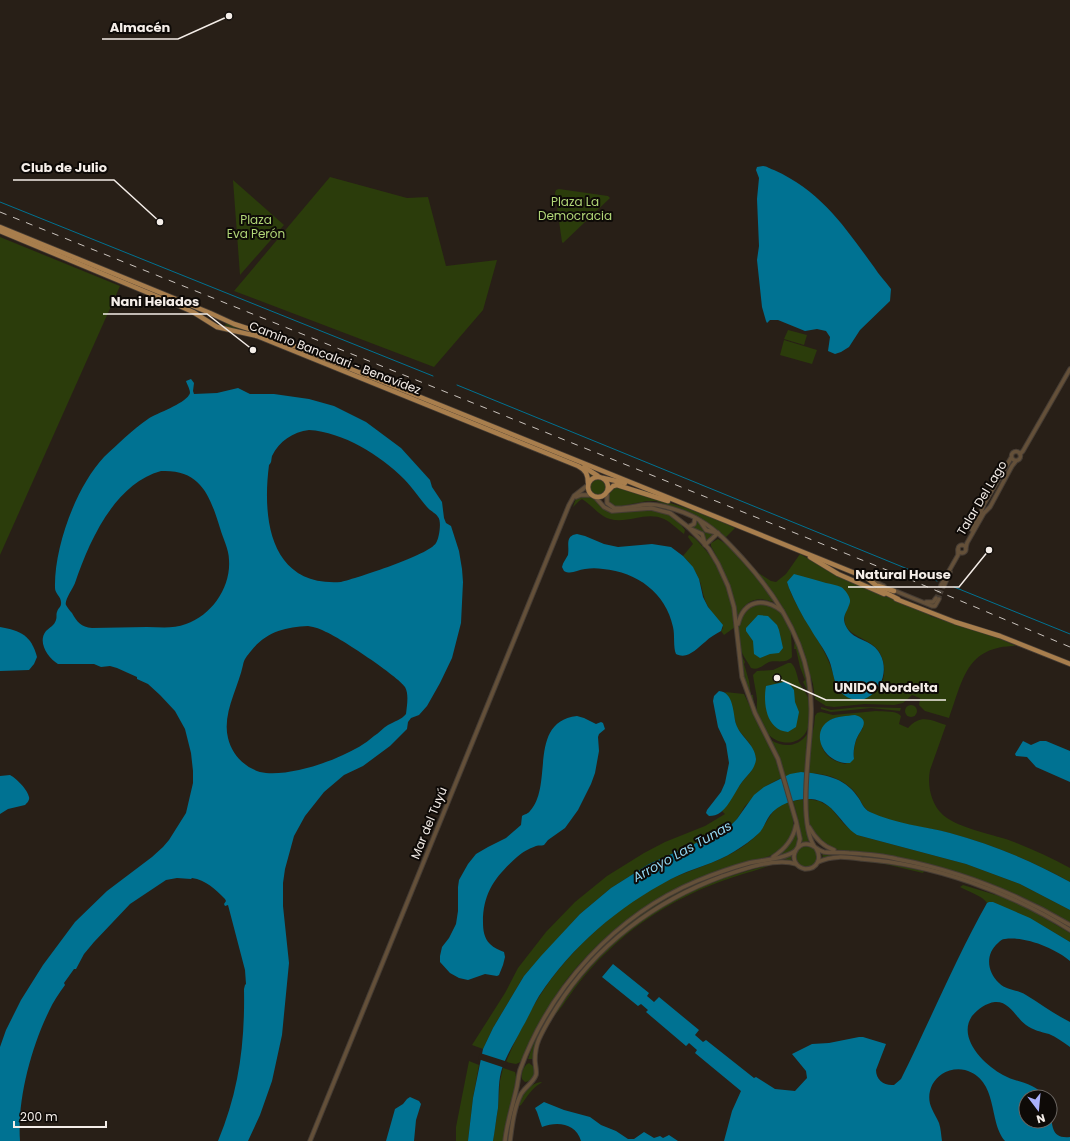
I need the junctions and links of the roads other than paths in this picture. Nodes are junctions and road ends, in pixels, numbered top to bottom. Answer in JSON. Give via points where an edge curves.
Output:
{"nodes":[{"id":1,"x":0,"y":227,"type":"edge"},
{"id":2,"x":0,"y":231,"type":"edge"},
{"id":3,"x":214,"y":315,"type":"junction"},
{"id":4,"x":223,"y":318,"type":"junction"},
{"id":5,"x":208,"y":322,"type":"junction"},
{"id":6,"x":222,"y":329,"type":"junction"},
{"id":7,"x":1070,"y":368,"type":"edge"},
{"id":8,"x":1019,"y":453,"type":"junction"},
{"id":9,"x":1011,"y":458,"type":"junction"},
{"id":10,"x":571,"y":459,"type":"junction"},
{"id":11,"x":1016,"y":461,"type":"junction"},
{"id":12,"x":602,"y":477,"type":"junction"},
{"id":13,"x":588,"y":484,"type":"junction"},
{"id":14,"x":607,"y":492,"type":"junction"},
{"id":15,"x":593,"y":496,"type":"junction"},
{"id":16,"x":675,"y":501,"type":"junction"},
{"id":17,"x":702,"y":511,"type":"junction"},
{"id":18,"x":566,"y":513,"type":"junction"},
{"id":19,"x":689,"y":516,"type":"junction"},
{"id":20,"x":697,"y":519,"type":"junction"},
{"id":21,"x":684,"y":524,"type":"junction"},
{"id":22,"x":689,"y":528,"type":"junction"},
{"id":23,"x":718,"y":533,"type":"junction"},
{"id":24,"x":706,"y":545,"type":"junction"},
{"id":25,"x":785,"y":545,"type":"junction"},
{"id":26,"x":964,"y":546,"type":"junction"},
{"id":27,"x":958,"y":550,"type":"junction"},
{"id":28,"x":962,"y":553,"type":"junction"},
{"id":29,"x":846,"y":578,"type":"junction"},
{"id":30,"x":867,"y":578,"type":"junction"},
{"id":31,"x":875,"y":585,"type":"junction"},
{"id":32,"x":894,"y":591,"type":"junction"},
{"id":33,"x":938,"y":598,"type":"dead end"},
{"id":34,"x":898,"y":599,"type":"junction"},
{"id":35,"x":783,"y":611,"type":"junction"},
{"id":36,"x":737,"y":628,"type":"junction"},
{"id":37,"x":1070,"y":664,"type":"edge"},
{"id":38,"x":796,"y":822,"type":"junction"},
{"id":39,"x":806,"y":823,"type":"junction"},
{"id":40,"x":815,"y":847,"type":"junction"},
{"id":41,"x":797,"y":849,"type":"junction"},
{"id":42,"x":841,"y":852,"type":"junction"},
{"id":43,"x":771,"y":858,"type":"junction"},
{"id":44,"x":818,"y":862,"type":"junction"},
{"id":45,"x":796,"y":864,"type":"junction"},
{"id":46,"x":1070,"y":925,"type":"edge"},
{"id":47,"x":1070,"y":930,"type":"edge"},
{"id":48,"x":310,"y":1141,"type":"edge"},
{"id":49,"x":505,"y":1141,"type":"edge"},
{"id":50,"x":510,"y":1141,"type":"edge"}],
"edges":[{"from":1,"to":3,"type":"main road","name":"Camino Bancalari - Benavídez"},
{"from":2,"to":5,"type":"main road","name":"Camino Bancalari - Benavídez","via":[[156,295]]},
{"from":3,"to":4,"type":"main road","name":"Camino Bancalari - Benavídez"},
{"from":3,"to":5,"type":"main road","via":[[210,316]]},
{"from":4,"to":6,"type":"main road"},
{"from":4,"to":10,"type":"main road","name":"Camino Bancalari - Benavídez"},
{"from":5,"to":6,"type":"main road","name":"Camino Bancalari - Benavídez"},
{"from":6,"to":13,"type":"main road","name":"Camino Bancalari - Benavídez","via":[[261,338],[578,466],[587,474]]},
{"from":7,"to":8,"type":"street","name":"Talar Del Lago","via":[[1023,451]]},
{"from":8,"to":9,"type":"street","via":[[1012,453]]},
{"from":8,"to":11,"type":"street","via":[[1020,459]]},
{"from":9,"to":11,"type":"street"},
{"from":9,"to":26,"type":"street","name":"Talar Del Lago","via":[[987,498]]},
{"from":10,"to":12,"type":"main road","name":"Camino Bancalari - Benavídez"},
{"from":10,"to":16,"type":"main road","name":"Camino Bancalari - Benavídez"},
{"from":11,"to":26,"type":"street","name":"Talar Del Lago"},
{"from":12,"to":13,"type":"main road","via":[[594,477]]},
{"from":12,"to":14,"type":"main road","via":[[608,483]]},
{"from":12,"to":16,"type":"main road","name":"Camino Bancalari - Benavídez"},
{"from":13,"to":15,"type":"main road","via":[[588,490]]},
{"from":13,"to":18,"type":"street","via":[[574,496]]},
{"from":14,"to":15,"type":"main road","via":[[601,497]]},
{"from":14,"to":17,"type":"main road","name":"Camino Bancalari - Benavídez","via":[[614,485],[619,485]]},
{"from":14,"to":19,"type":"street","via":[[607,503],[614,508],[653,504]]},
{"from":15,"to":18,"type":"street","via":[[576,496]]},
{"from":15,"to":21,"type":"street","via":[[612,512],[658,509],[670,513]]},
{"from":16,"to":17,"type":"main road","name":"Camino Bancalari - Benavídez"},
{"from":17,"to":25,"type":"main road","name":"Camino Bancalari - Benavídez"},
{"from":18,"to":48,"type":"street","name":"Mar del Tuyú"},
{"from":19,"to":20,"type":"street"},
{"from":19,"to":21,"type":"street","via":[[684,519]]},
{"from":20,"to":22,"type":"street"},
{"from":20,"to":23,"type":"street"},
{"from":21,"to":22,"type":"street"},
{"from":22,"to":24,"type":"street"},
{"from":23,"to":24,"type":"street"},
{"from":23,"to":35,"type":"street","via":[[753,570]]},
{"from":24,"to":36,"type":"street","via":[[725,579]]},
{"from":25,"to":29,"type":"main road","name":"Camino Bancalari - Benavídez"},
{"from":25,"to":30,"type":"main road","name":"Camino Bancalari - Benavídez"},
{"from":26,"to":27,"type":"street","via":[[959,546]]},
{"from":26,"to":28,"type":"street","name":"Talar Del Lago","via":[[966,552]]},
{"from":27,"to":28,"type":"street"},
{"from":27,"to":28,"type":"street","name":"Talar Del Lago","via":[[943,585]]},
{"from":29,"to":31,"type":"main road"},
{"from":29,"to":34,"type":"main road","name":"Camino Bancalari - Benavídez"},
{"from":30,"to":31,"type":"main road","name":"Camino Bancalari - Benavídez"},
{"from":30,"to":32,"type":"street"},
{"from":31,"to":32,"type":"main road"},
{"from":31,"to":34,"type":"main road","name":"Camino Bancalari - Benavídez"},
{"from":32,"to":33,"type":"street","via":[[932,603]]},
{"from":34,"to":37,"type":"main road","name":"Camino Bancalari - Benavídez"},
{"from":35,"to":36,"type":"street","via":[[765,602],[755,603],[742,612]]},
{"from":35,"to":39,"type":"street","via":[[799,644],[810,686]]},
{"from":36,"to":38,"type":"street","via":[[741,672],[747,694],[774,750]]},
{"from":38,"to":41,"type":"street","via":[[800,839]]},
{"from":38,"to":43,"type":"street","via":[[790,842]]},
{"from":39,"to":40,"type":"street","via":[[809,838]]},
{"from":39,"to":42,"type":"street","via":[[820,842]]},
{"from":40,"to":41,"type":"street","via":[[806,844]]},
{"from":40,"to":42,"type":"street","via":[[825,852]]},
{"from":40,"to":44,"type":"street","via":[[819,856]]},
{"from":41,"to":43,"type":"street","via":[[788,855]]},
{"from":41,"to":45,"type":"street","via":[[794,858]]},
{"from":42,"to":46,"type":"street","via":[[896,858],[948,871],[1026,900]]},
{"from":43,"to":49,"type":"street","via":[[723,871],[668,895],[622,926],[584,962],[547,1013],[530,1049],[519,1076]]},
{"from":44,"to":45,"type":"street","via":[[808,869]]},
{"from":44,"to":47,"type":"street","via":[[834,857],[870,859],[946,875],[1008,898]]},
{"from":45,"to":50,"type":"street","via":[[786,861],[772,863],[732,873],[698,886],[661,905],[604,949],[561,1000],[539,1039],[535,1059],[537,1069],[518,1100]]}]}
